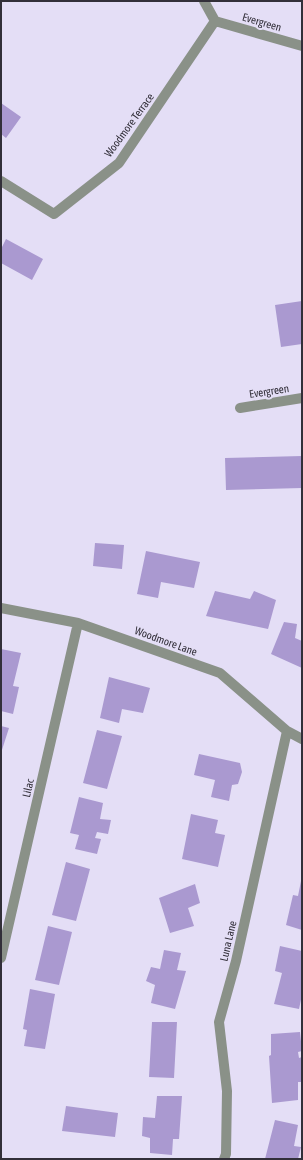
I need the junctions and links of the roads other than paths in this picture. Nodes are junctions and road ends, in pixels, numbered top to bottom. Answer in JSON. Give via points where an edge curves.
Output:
{"nodes":[{"id":1,"x":204,"y":1,"type":"edge"},
{"id":2,"x":215,"y":21,"type":"junction"},
{"id":3,"x":302,"y":46,"type":"edge"},
{"id":4,"x":1,"y":181,"type":"edge"},
{"id":5,"x":302,"y":398,"type":"edge"},
{"id":6,"x":240,"y":408,"type":"dead end"},
{"id":7,"x":1,"y":608,"type":"edge"},
{"id":8,"x":78,"y":623,"type":"junction"},
{"id":9,"x":287,"y":731,"type":"junction"},
{"id":10,"x":302,"y":739,"type":"edge"},
{"id":11,"x":1,"y":958,"type":"edge"},
{"id":12,"x":224,"y":1159,"type":"edge"}],
"edges":[{"from":1,"to":2,"type":"street"},
{"from":2,"to":3,"type":"street","name":"Evergreen"},
{"from":2,"to":4,"type":"street","name":"Woodmore Terrace","via":[[119,163],[54,214]]},
{"from":5,"to":6,"type":"street","name":"Evergreen"},
{"from":7,"to":8,"type":"street","name":"Woodmore Lane"},
{"from":8,"to":9,"type":"street","name":"Woodmore Lane","via":[[220,674]]},
{"from":8,"to":11,"type":"street","name":"Lilac"},
{"from":9,"to":10,"type":"street","name":"Woodmore Lane"},
{"from":9,"to":12,"type":"street","name":"Luna Lane","via":[[236,961],[219,1022],[227,1091]]}]}
